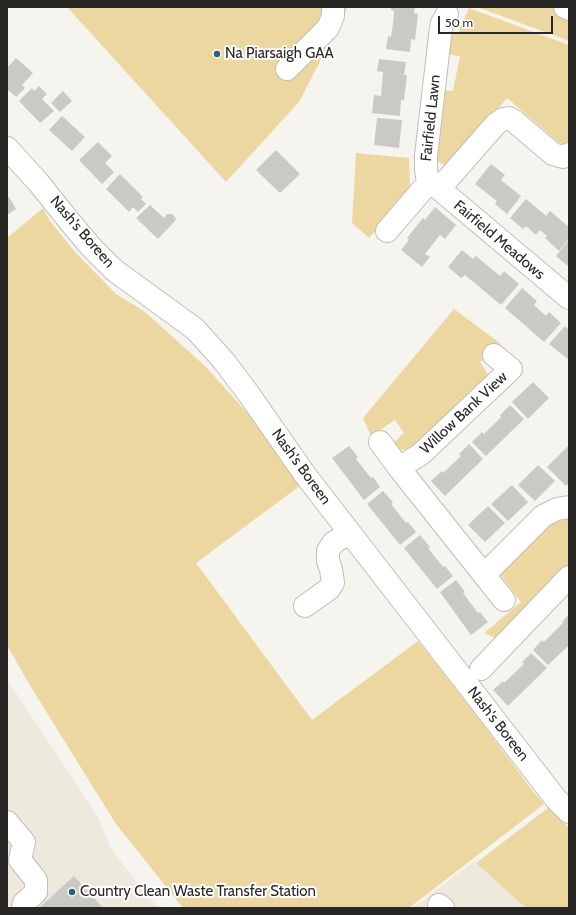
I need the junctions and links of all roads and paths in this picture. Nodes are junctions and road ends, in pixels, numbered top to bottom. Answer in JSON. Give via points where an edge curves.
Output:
{"nodes":[{"id":1,"x":333,"y":7,"type":"edge"},
{"id":2,"x":565,"y":7,"type":"edge"},
{"id":3,"x":569,"y":9,"type":"edge"},
{"id":4,"x":447,"y":14,"type":"dead end"},
{"id":5,"x":287,"y":69,"type":"dead end"},
{"id":6,"x":7,"y":148,"type":"edge"},
{"id":7,"x":569,"y":154,"type":"edge"},
{"id":8,"x":434,"y":185,"type":"junction"},
{"id":9,"x":386,"y":231,"type":"dead end"},
{"id":10,"x":569,"y":298,"type":"edge"},
{"id":11,"x":494,"y":355,"type":"dead end"},
{"id":12,"x":380,"y":442,"type":"dead end"},
{"id":13,"x":399,"y":468,"type":"junction"},
{"id":14,"x":569,"y":507,"type":"edge"},
{"id":15,"x":349,"y":532,"type":"junction"},
{"id":16,"x":484,"y":575,"type":"junction"},
{"id":17,"x":569,"y":577,"type":"edge"},
{"id":18,"x":504,"y":600,"type":"dead end"},
{"id":19,"x":305,"y":606,"type":"dead end"},
{"id":20,"x":481,"y":669,"type":"dead end"},
{"id":21,"x":569,"y":812,"type":"edge"},
{"id":22,"x":7,"y":822,"type":"edge"},
{"id":23,"x":23,"y":908,"type":"edge"}],
"edges":[{"from":1,"to":5,"type":"street","via":[[333,16],[328,28]]},
{"from":2,"to":3,"type":"street"},
{"from":4,"to":8,"type":"street","name":"Fairfield Lawn","via":[[442,23],[440,36],[426,156],[427,176]]},
{"from":6,"to":15,"type":"street","name":"Nash's Boreen","via":[[91,247],[114,270],[195,329],[223,360]]},
{"from":7,"to":8,"type":"street","name":"Fairfield Lawn","via":[[564,157],[553,154],[514,121],[509,118],[503,119]]},
{"from":8,"to":9,"type":"street","name":"Fairfield Lawn"},
{"from":8,"to":10,"type":"street","name":"Fairfield Meadows"},
{"from":11,"to":13,"type":"street","name":"Willow Bank View","via":[[511,369],[421,454]]},
{"from":12,"to":13,"type":"street"},
{"from":13,"to":16,"type":"street"},
{"from":14,"to":16,"type":"street","via":[[557,509],[543,516]]},
{"from":15,"to":19,"type":"street","via":[[333,543],[328,551],[333,584]]},
{"from":15,"to":21,"type":"street","name":"Nash's Boreen"},
{"from":16,"to":18,"type":"street"},
{"from":17,"to":20,"type":"street"},
{"from":22,"to":23,"type":"street","via":[[24,842],[20,860],[36,880],[36,892],[24,903]]}]}
